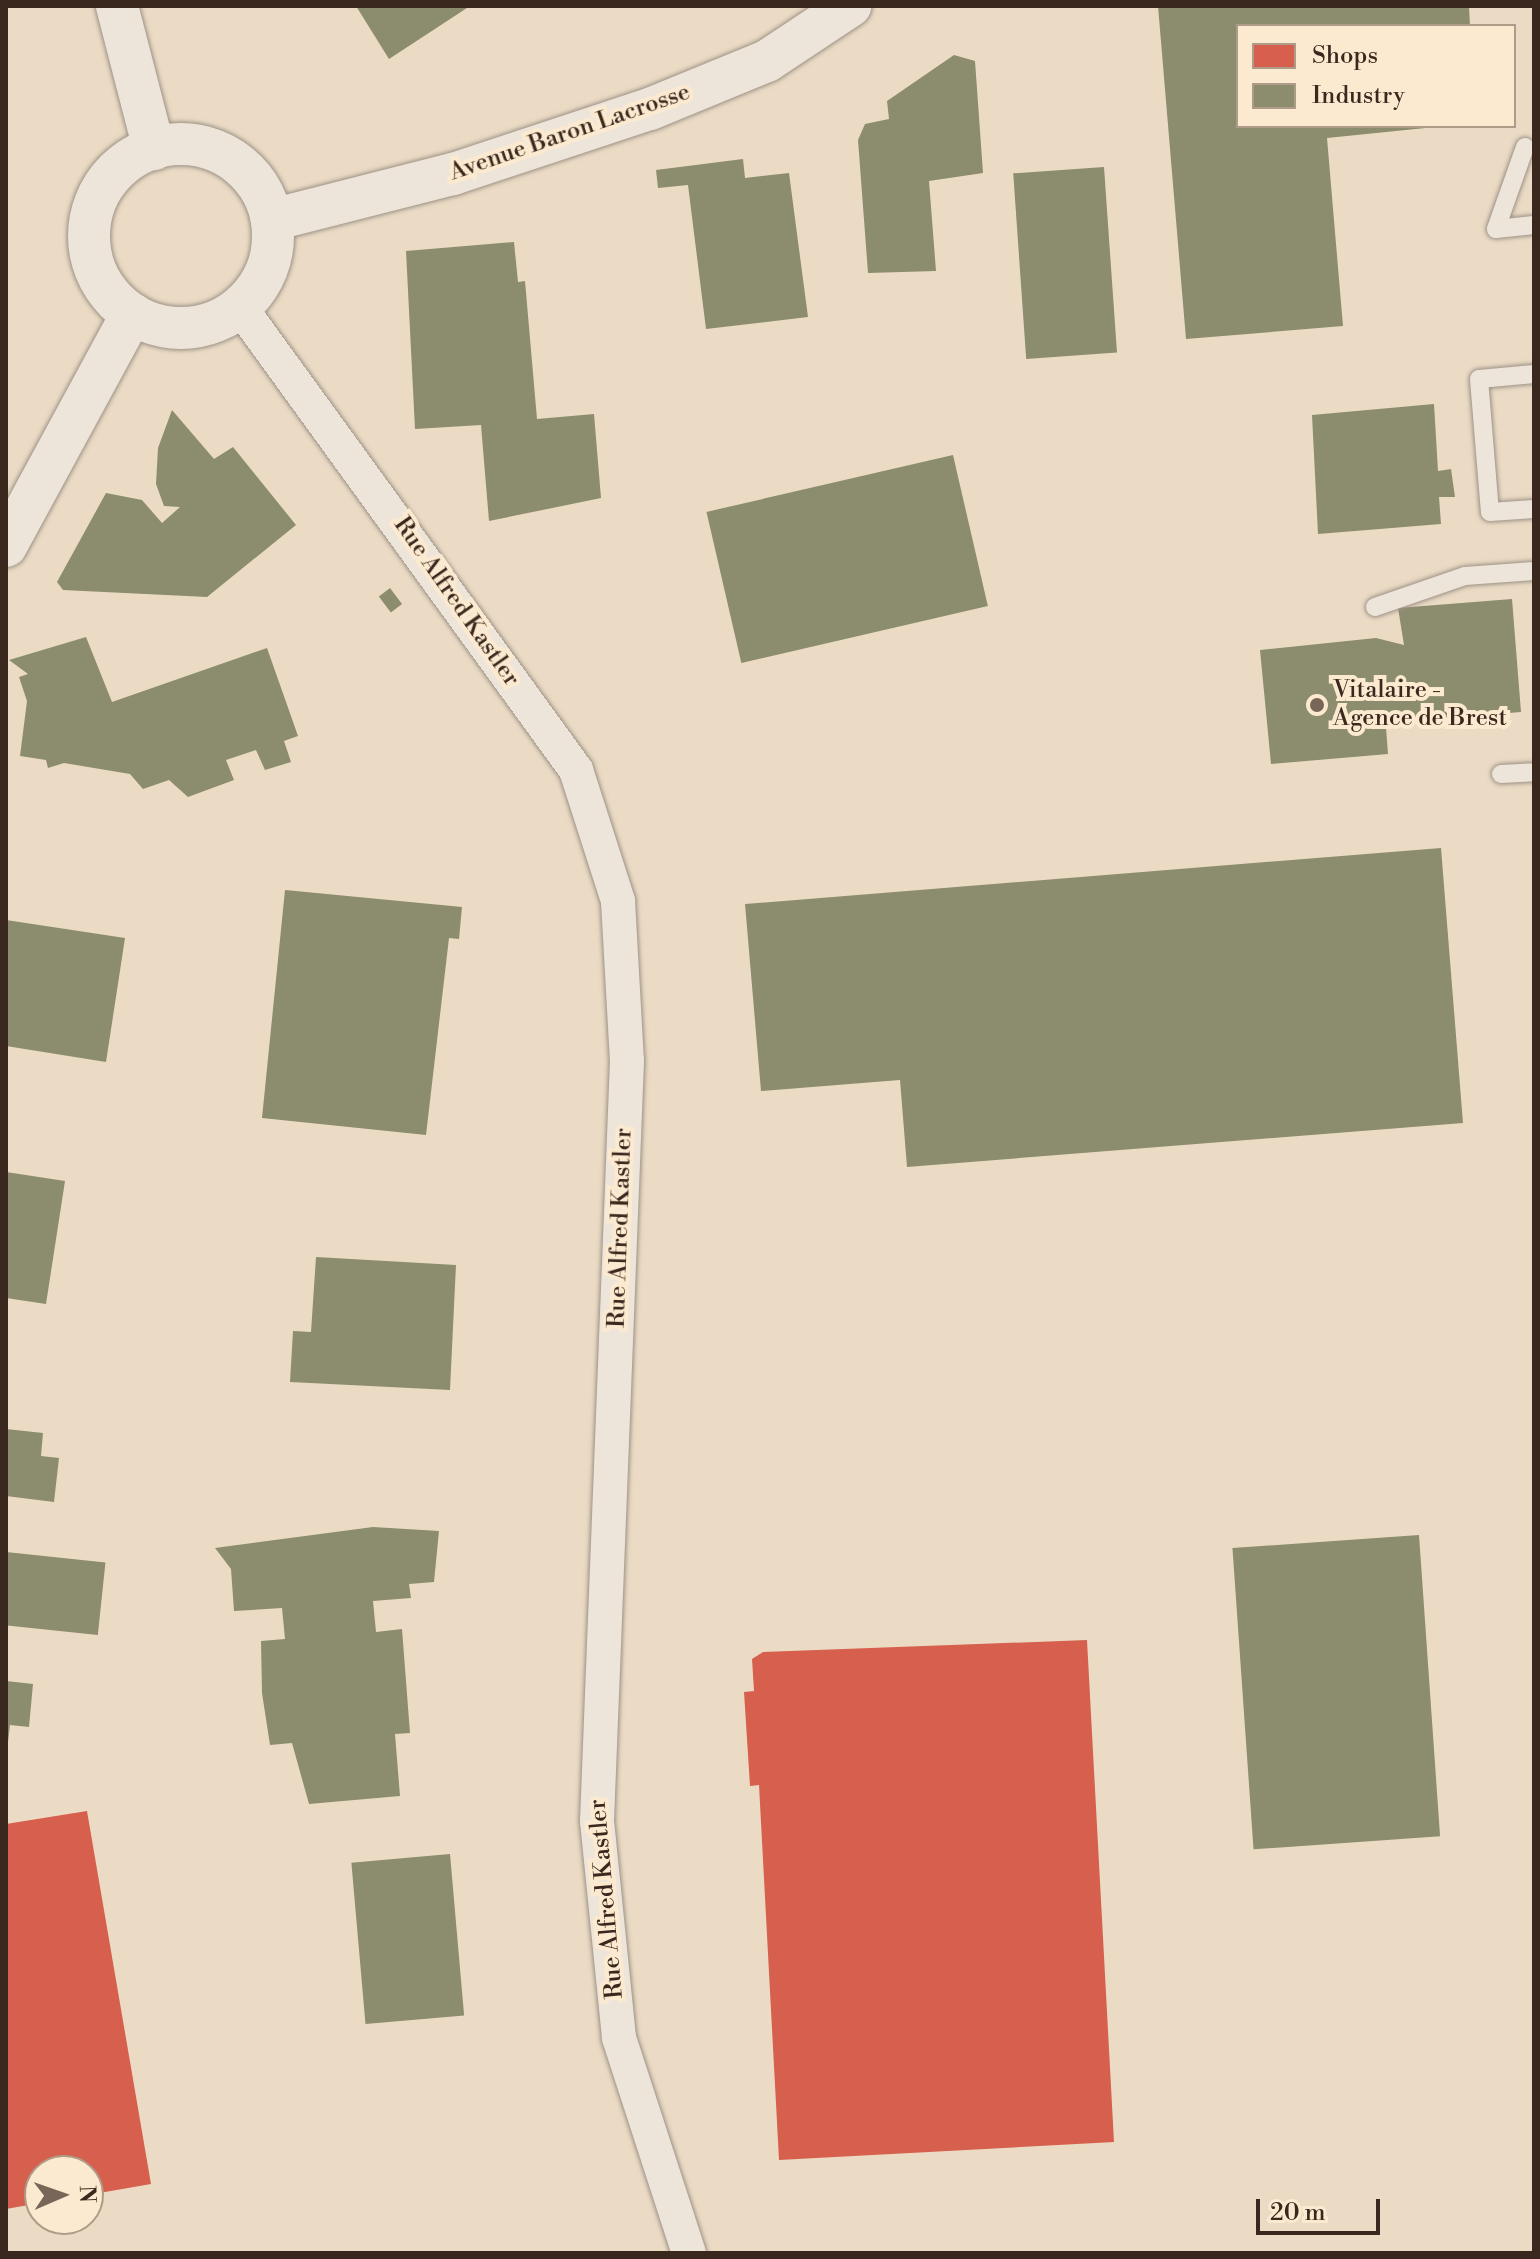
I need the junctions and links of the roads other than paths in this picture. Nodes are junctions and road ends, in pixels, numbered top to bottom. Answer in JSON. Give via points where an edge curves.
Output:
{"nodes":[{"id":1,"x":117,"y":6,"type":"edge"},
{"id":2,"x":850,"y":6,"type":"edge"},
{"id":3,"x":1525,"y":147,"type":"dead end"},
{"id":4,"x":154,"y":149,"type":"junction"},
{"id":5,"x":272,"y":220,"type":"junction"},
{"id":6,"x":1534,"y":225,"type":"edge"},
{"id":7,"x":240,"y":307,"type":"junction"},
{"id":8,"x":132,"y":314,"type":"junction"},
{"id":9,"x":1534,"y":374,"type":"edge"},
{"id":10,"x":1534,"y":509,"type":"edge"},
{"id":11,"x":6,"y":546,"type":"edge"},
{"id":12,"x":1534,"y":571,"type":"edge"},
{"id":13,"x":1375,"y":607,"type":"dead end"},
{"id":14,"x":1534,"y":772,"type":"edge"},
{"id":15,"x":1501,"y":774,"type":"dead end"},
{"id":16,"x":689,"y":2253,"type":"edge"}],
"edges":[{"from":1,"to":4,"type":"street"},
{"from":2,"to":5,"type":"street","name":"Avenue Baron Lacrosse","via":[[767,61],[650,109],[453,174]]},
{"from":3,"to":6,"type":"lane","via":[[1496,229]]},
{"from":4,"to":5,"type":"street","via":[[176,143],[227,155],[249,172]]},
{"from":4,"to":8,"type":"street","via":[[124,163],[92,212],[95,270]]},
{"from":5,"to":7,"type":"street","via":[[268,268]]},
{"from":7,"to":8,"type":"street","via":[[187,329]]},
{"from":7,"to":16,"type":"street","name":"Rue Alfred Kastler","via":[[576,770],[618,901],[627,1061],[597,1821],[619,2038]]},
{"from":8,"to":11,"type":"street"},
{"from":9,"to":10,"type":"lane","via":[[1479,379],[1490,512]]},
{"from":12,"to":13,"type":"lane","via":[[1465,576]]},
{"from":14,"to":15,"type":"lane"}]}
